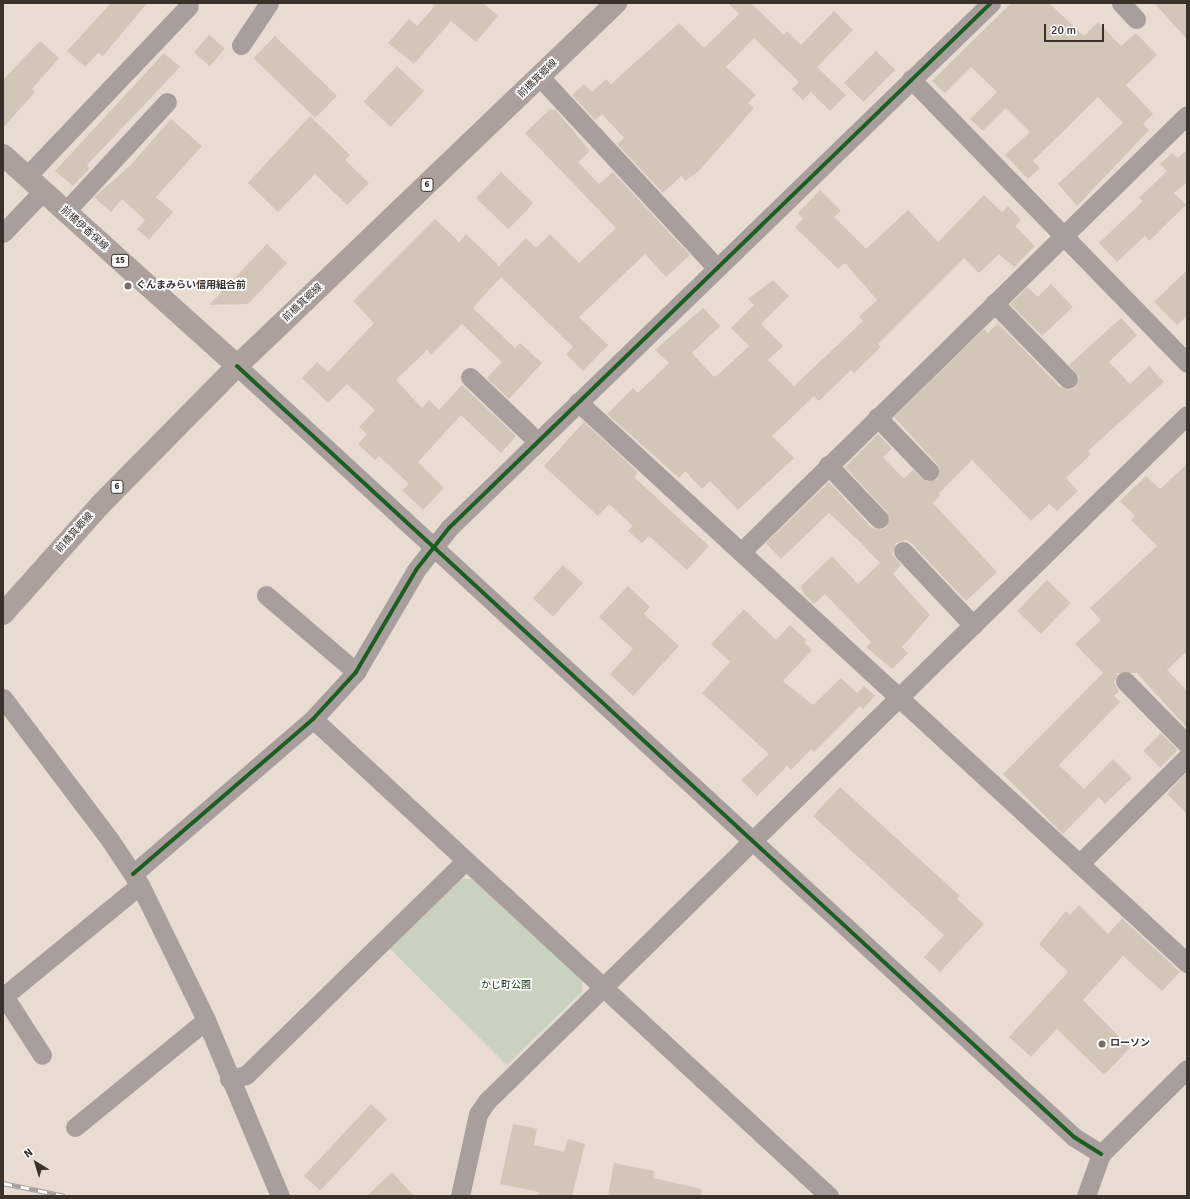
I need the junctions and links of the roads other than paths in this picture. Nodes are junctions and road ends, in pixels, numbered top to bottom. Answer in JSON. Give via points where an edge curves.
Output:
{"nodes":[{"id":1,"x":269,"y":3,"type":"edge"},
{"id":2,"x":616,"y":3,"type":"edge"},
{"id":3,"x":990,"y":3,"type":"edge"},
{"id":4,"x":1121,"y":3,"type":"edge"},
{"id":5,"x":189,"y":6,"type":"dead end"},
{"id":6,"x":1136,"y":19,"type":"dead end"},
{"id":7,"x":241,"y":45,"type":"dead end"},
{"id":8,"x":540,"y":77,"type":"junction"},
{"id":9,"x":911,"y":79,"type":"junction"},
{"id":10,"x":166,"y":102,"type":"dead end"},
{"id":11,"x":1187,"y":115,"type":"edge"},
{"id":12,"x":3,"y":155,"type":"edge"},
{"id":13,"x":26,"y":177,"type":"junction"},
{"id":14,"x":42,"y":192,"type":"junction"},
{"id":15,"x":65,"y":212,"type":"junction"},
{"id":16,"x":3,"y":233,"type":"edge"},
{"id":17,"x":1063,"y":237,"type":"junction"},
{"id":18,"x":716,"y":267,"type":"junction"},
{"id":19,"x":994,"y":303,"type":"junction"},
{"id":20,"x":1187,"y":362,"type":"edge"},
{"id":21,"x":237,"y":366,"type":"junction"},
{"id":22,"x":470,"y":377,"type":"dead end"},
{"id":23,"x":1068,"y":379,"type":"dead end"},
{"id":24,"x":578,"y":402,"type":"junction"},
{"id":25,"x":1187,"y":415,"type":"edge"},
{"id":26,"x":877,"y":418,"type":"junction"},
{"id":27,"x":537,"y":441,"type":"junction"},
{"id":28,"x":828,"y":465,"type":"junction"},
{"id":29,"x":929,"y":471,"type":"dead end"},
{"id":30,"x":879,"y":519,"type":"dead end"},
{"id":31,"x":434,"y":548,"type":"junction"},
{"id":32,"x":903,"y":551,"type":"dead end"},
{"id":33,"x":741,"y":552,"type":"junction"},
{"id":34,"x":266,"y":595,"type":"dead end"},
{"id":35,"x":3,"y":614,"type":"edge"},
{"id":36,"x":973,"y":625,"type":"junction"},
{"id":37,"x":356,"y":672,"type":"junction"},
{"id":38,"x":1124,"y":680,"type":"dead end"},
{"id":39,"x":900,"y":696,"type":"junction"},
{"id":40,"x":3,"y":698,"type":"edge"},
{"id":41,"x":313,"y":719,"type":"junction"},
{"id":42,"x":1187,"y":744,"type":"edge"},
{"id":43,"x":1187,"y":757,"type":"edge"},
{"id":44,"x":751,"y":843,"type":"junction"},
{"id":45,"x":465,"y":862,"type":"junction"},
{"id":46,"x":1080,"y":863,"type":"junction"},
{"id":47,"x":137,"y":880,"type":"junction"},
{"id":48,"x":1187,"y":963,"type":"edge"},
{"id":49,"x":603,"y":986,"type":"junction"},
{"id":50,"x":4,"y":996,"type":"edge"},
{"id":51,"x":206,"y":1020,"type":"junction"},
{"id":52,"x":42,"y":1055,"type":"dead end"},
{"id":53,"x":1187,"y":1069,"type":"edge"},
{"id":54,"x":229,"y":1079,"type":"junction"},
{"id":55,"x":75,"y":1127,"type":"dead end"},
{"id":56,"x":1101,"y":1154,"type":"junction"},
{"id":57,"x":280,"y":1196,"type":"edge"},
{"id":58,"x":460,"y":1196,"type":"edge"},
{"id":59,"x":830,"y":1196,"type":"edge"},
{"id":60,"x":1086,"y":1196,"type":"edge"}],
"edges":[{"from":1,"to":7,"type":"street"},
{"from":2,"to":8,"type":"main road","name":"前橋箕郷線","number":"6"},
{"from":3,"to":9,"type":"street"},
{"from":4,"to":6,"type":"street"},
{"from":5,"to":13,"type":"street"},
{"from":8,"to":18,"type":"street"},
{"from":8,"to":21,"type":"main road","name":"前橋箕郷線","number":"6"},
{"from":9,"to":17,"type":"street"},
{"from":9,"to":18,"type":"street"},
{"from":10,"to":15,"type":"street"},
{"from":11,"to":17,"type":"street"},
{"from":12,"to":13,"type":"main road","name":"前橋伊香保線","number":"15"},
{"from":13,"to":14,"type":"main road","name":"前橋伊香保線","number":"15"},
{"from":14,"to":15,"type":"main road","name":"前橋伊香保線","number":"15"},
{"from":14,"to":16,"type":"street"},
{"from":15,"to":21,"type":"main road","name":"前橋伊香保線","number":"15"},
{"from":17,"to":19,"type":"street"},
{"from":17,"to":20,"type":"street"},
{"from":18,"to":24,"type":"street"},
{"from":19,"to":23,"type":"street"},
{"from":19,"to":26,"type":"street"},
{"from":21,"to":31,"type":"street"},
{"from":21,"to":35,"type":"main road","name":"前橋箕郷線","number":"6","via":[[101,504]]},
{"from":22,"to":27,"type":"street"},
{"from":24,"to":27,"type":"street"},
{"from":24,"to":33,"type":"street"},
{"from":25,"to":36,"type":"street"},
{"from":26,"to":28,"type":"street"},
{"from":26,"to":29,"type":"street"},
{"from":27,"to":31,"type":"street","via":[[449,528]]},
{"from":28,"to":30,"type":"street"},
{"from":28,"to":33,"type":"street"},
{"from":31,"to":37,"type":"street","via":[[416,570]]},
{"from":31,"to":44,"type":"street"},
{"from":32,"to":36,"type":"street"},
{"from":33,"to":39,"type":"street"},
{"from":34,"to":37,"type":"street"},
{"from":36,"to":39,"type":"street"},
{"from":37,"to":41,"type":"street"},
{"from":38,"to":42,"type":"street"},
{"from":39,"to":44,"type":"street"},
{"from":39,"to":46,"type":"street"},
{"from":40,"to":47,"type":"street"},
{"from":41,"to":45,"type":"street"},
{"from":41,"to":47,"type":"street"},
{"from":43,"to":46,"type":"street"},
{"from":44,"to":49,"type":"street"},
{"from":44,"to":56,"type":"street","via":[[1074,1137]]},
{"from":45,"to":49,"type":"street"},
{"from":45,"to":54,"type":"street","via":[[246,1075]]},
{"from":46,"to":48,"type":"street"},
{"from":47,"to":50,"type":"street"},
{"from":47,"to":51,"type":"street"},
{"from":49,"to":58,"type":"street","via":[[487,1101],[478,1114]]},
{"from":49,"to":59,"type":"street"},
{"from":50,"to":52,"type":"street"},
{"from":51,"to":54,"type":"street"},
{"from":51,"to":55,"type":"street"},
{"from":53,"to":56,"type":"street"},
{"from":54,"to":57,"type":"street"},
{"from":56,"to":60,"type":"street"}]}
